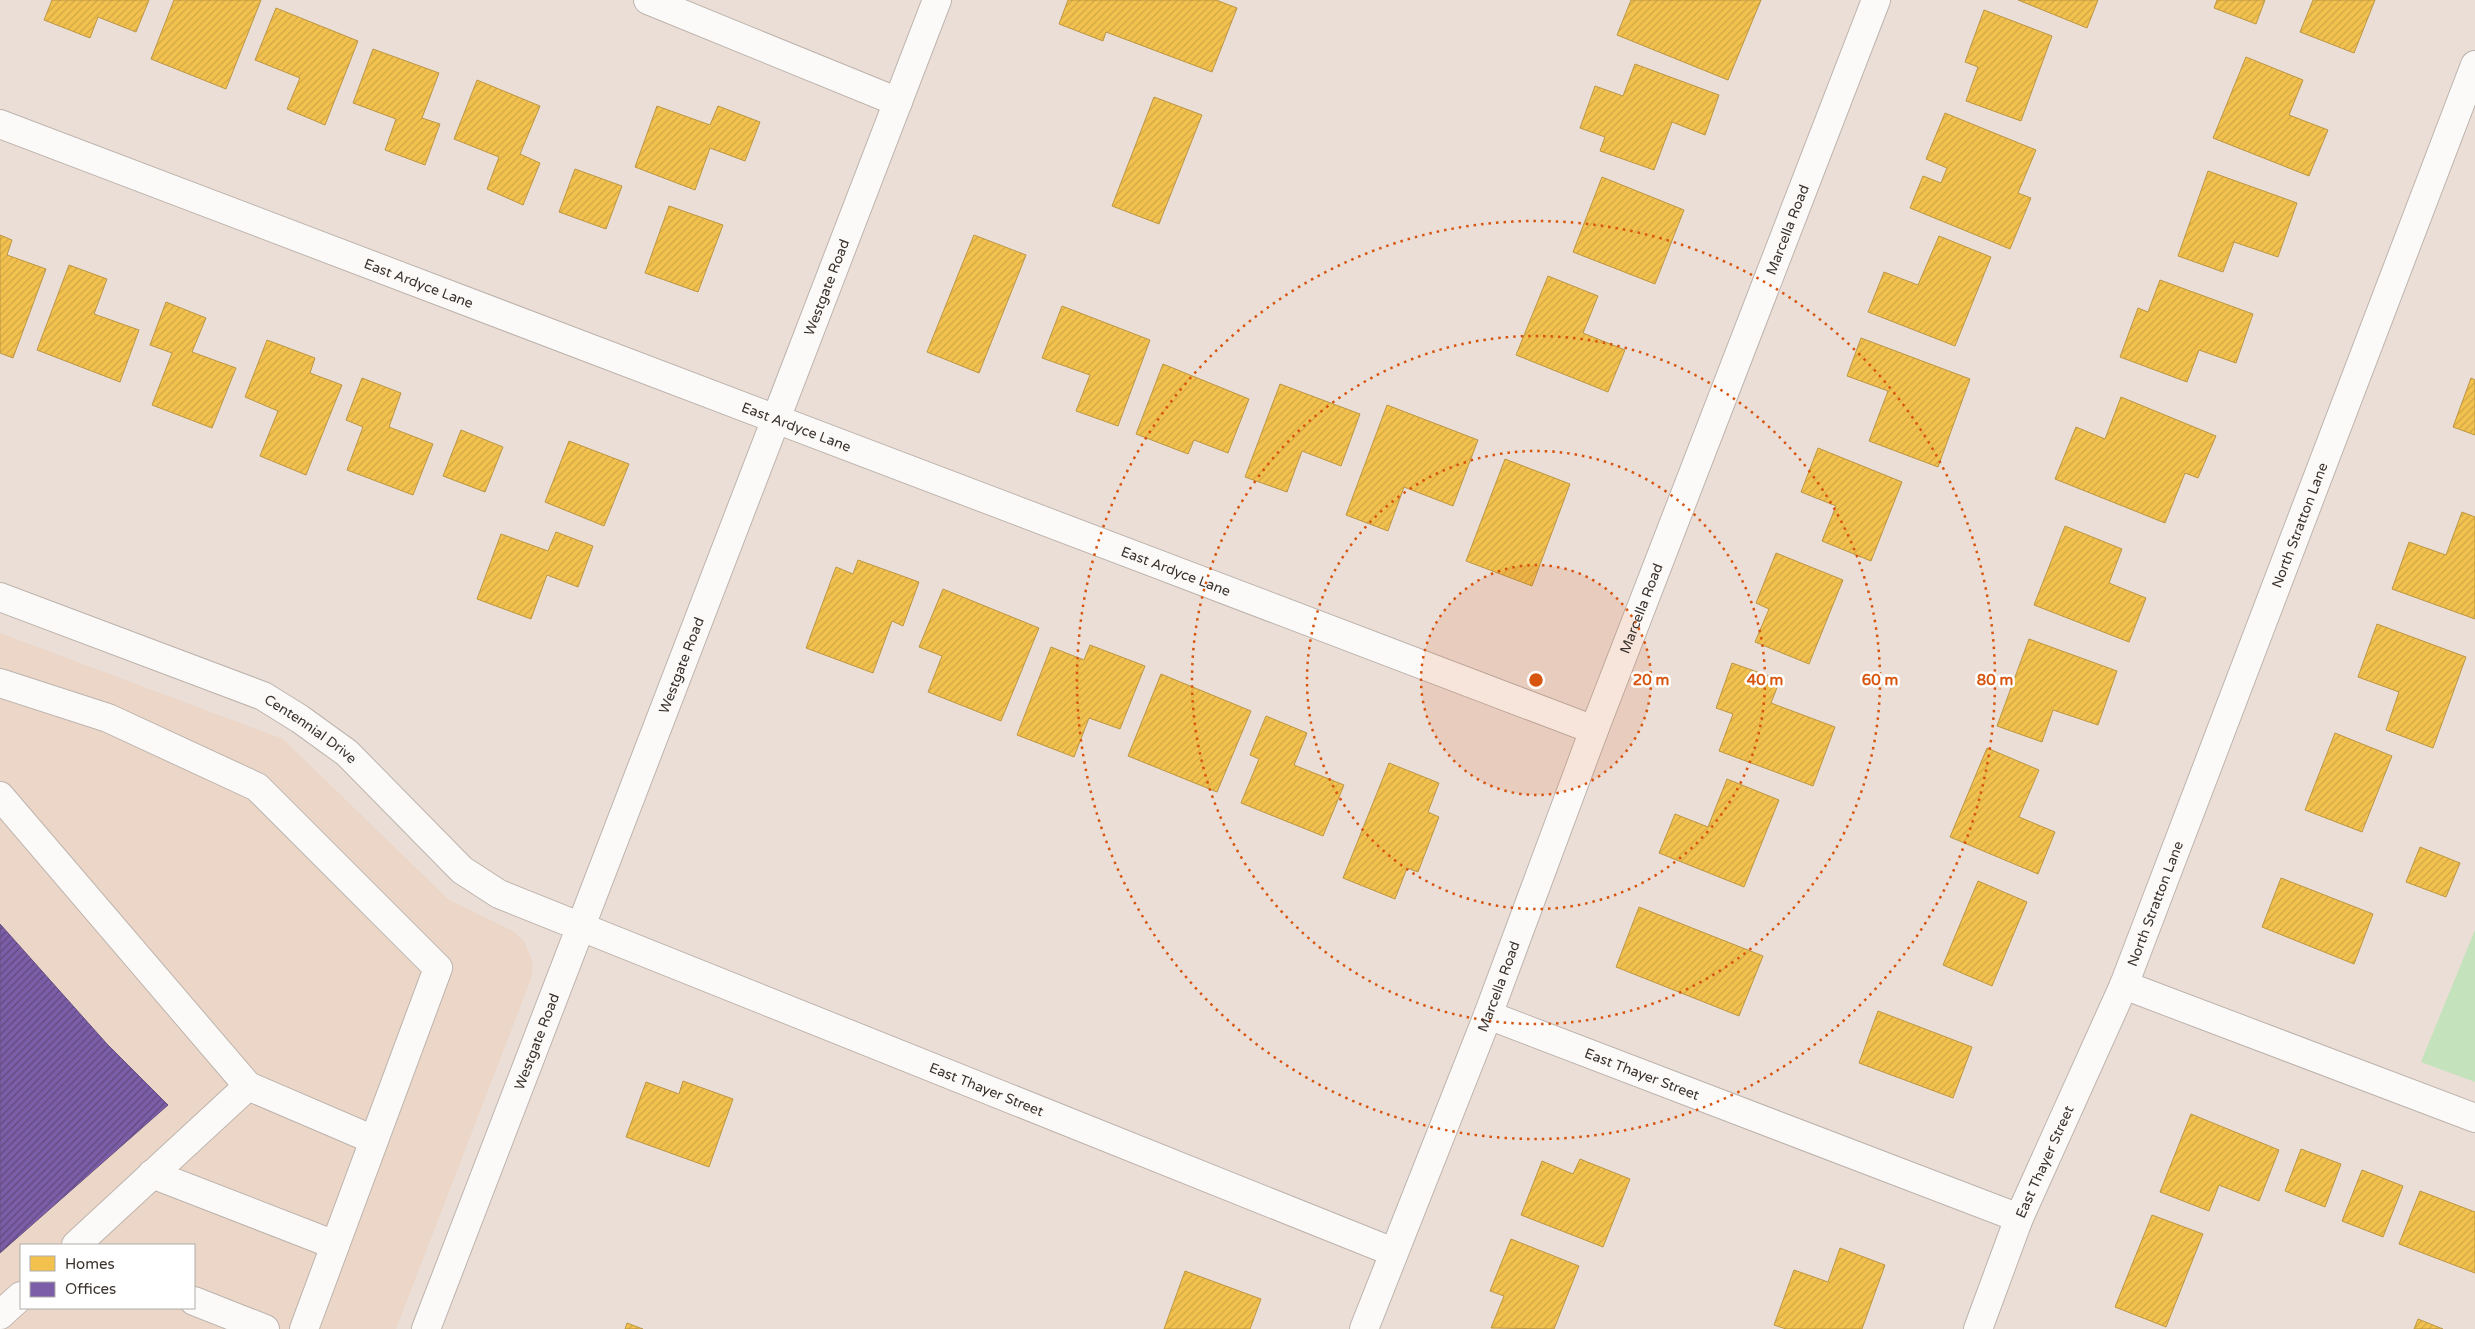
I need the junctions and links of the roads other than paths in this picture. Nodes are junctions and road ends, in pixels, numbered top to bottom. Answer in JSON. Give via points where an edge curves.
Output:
{"nodes":[{"id":1,"x":648,"y":0,"type":"edge"},
{"id":2,"x":937,"y":0,"type":"edge"},
{"id":3,"x":1876,"y":0,"type":"edge"},
{"id":4,"x":2475,"y":65,"type":"edge"},
{"id":5,"x":898,"y":102,"type":"junction"},
{"id":6,"x":0,"y":124,"type":"edge"},
{"id":7,"x":778,"y":418,"type":"junction"},
{"id":8,"x":0,"y":598,"type":"edge"},
{"id":9,"x":0,"y":683,"type":"edge"},
{"id":10,"x":1594,"y":730,"type":"junction"},
{"id":11,"x":0,"y":796,"type":"edge"},
{"id":12,"x":580,"y":926,"type":"junction"},
{"id":13,"x":2124,"y":984,"type":"junction"},
{"id":14,"x":1488,"y":1015,"type":"junction"},
{"id":15,"x":248,"y":1086,"type":"junction"},
{"id":16,"x":2475,"y":1118,"type":"edge"},
{"id":17,"x":374,"y":1140,"type":"junction"},
{"id":18,"x":152,"y":1174,"type":"junction"},
{"id":19,"x":2020,"y":1218,"type":"junction"},
{"id":20,"x":77,"y":1244,"type":"edge"},
{"id":21,"x":335,"y":1245,"type":"junction"},
{"id":22,"x":1393,"y":1252,"type":"junction"},
{"id":23,"x":20,"y":1297,"type":"edge"},
{"id":24,"x":195,"y":1301,"type":"edge"},
{"id":25,"x":0,"y":1315,"type":"edge"},
{"id":26,"x":265,"y":1329,"type":"edge"},
{"id":27,"x":304,"y":1329,"type":"edge"},
{"id":28,"x":426,"y":1329,"type":"edge"},
{"id":29,"x":1364,"y":1329,"type":"edge"},
{"id":30,"x":1978,"y":1329,"type":"edge"}],
"edges":[{"from":1,"to":5,"type":"street"},
{"from":2,"to":5,"type":"street","name":"Westgate Road"},
{"from":3,"to":10,"type":"street","name":"Marcella Road"},
{"from":4,"to":13,"type":"street","name":"North Stratton Lane"},
{"from":5,"to":7,"type":"street","name":"Westgate Road"},
{"from":6,"to":7,"type":"street","name":"East Ardyce Lane"},
{"from":7,"to":10,"type":"street","name":"East Ardyce Lane"},
{"from":7,"to":12,"type":"street","name":"Westgate Road"},
{"from":8,"to":12,"type":"street","name":"Centennial Drive","via":[[262,696],[347,753],[462,870],[499,894]]},
{"from":9,"to":17,"type":"street","via":[[108,718],[256,787],[438,968]]},
{"from":10,"to":14,"type":"street","name":"Marcella Road"},
{"from":11,"to":15,"type":"street"},
{"from":12,"to":22,"type":"street","name":"East Thayer Street"},
{"from":12,"to":28,"type":"street","name":"Westgate Road"},
{"from":13,"to":16,"type":"street"},
{"from":13,"to":19,"type":"street","name":"East Thayer Street"},
{"from":14,"to":19,"type":"street","name":"East Thayer Street"},
{"from":14,"to":22,"type":"street","name":"Marcella Road"},
{"from":15,"to":17,"type":"street"},
{"from":15,"to":18,"type":"street"},
{"from":17,"to":21,"type":"street"},
{"from":18,"to":20,"type":"street"},
{"from":18,"to":21,"type":"street"},
{"from":19,"to":30,"type":"street"},
{"from":21,"to":27,"type":"street"},
{"from":22,"to":29,"type":"street","name":"Marcella Road"},
{"from":23,"to":25,"type":"street"},
{"from":24,"to":26,"type":"street"}]}
